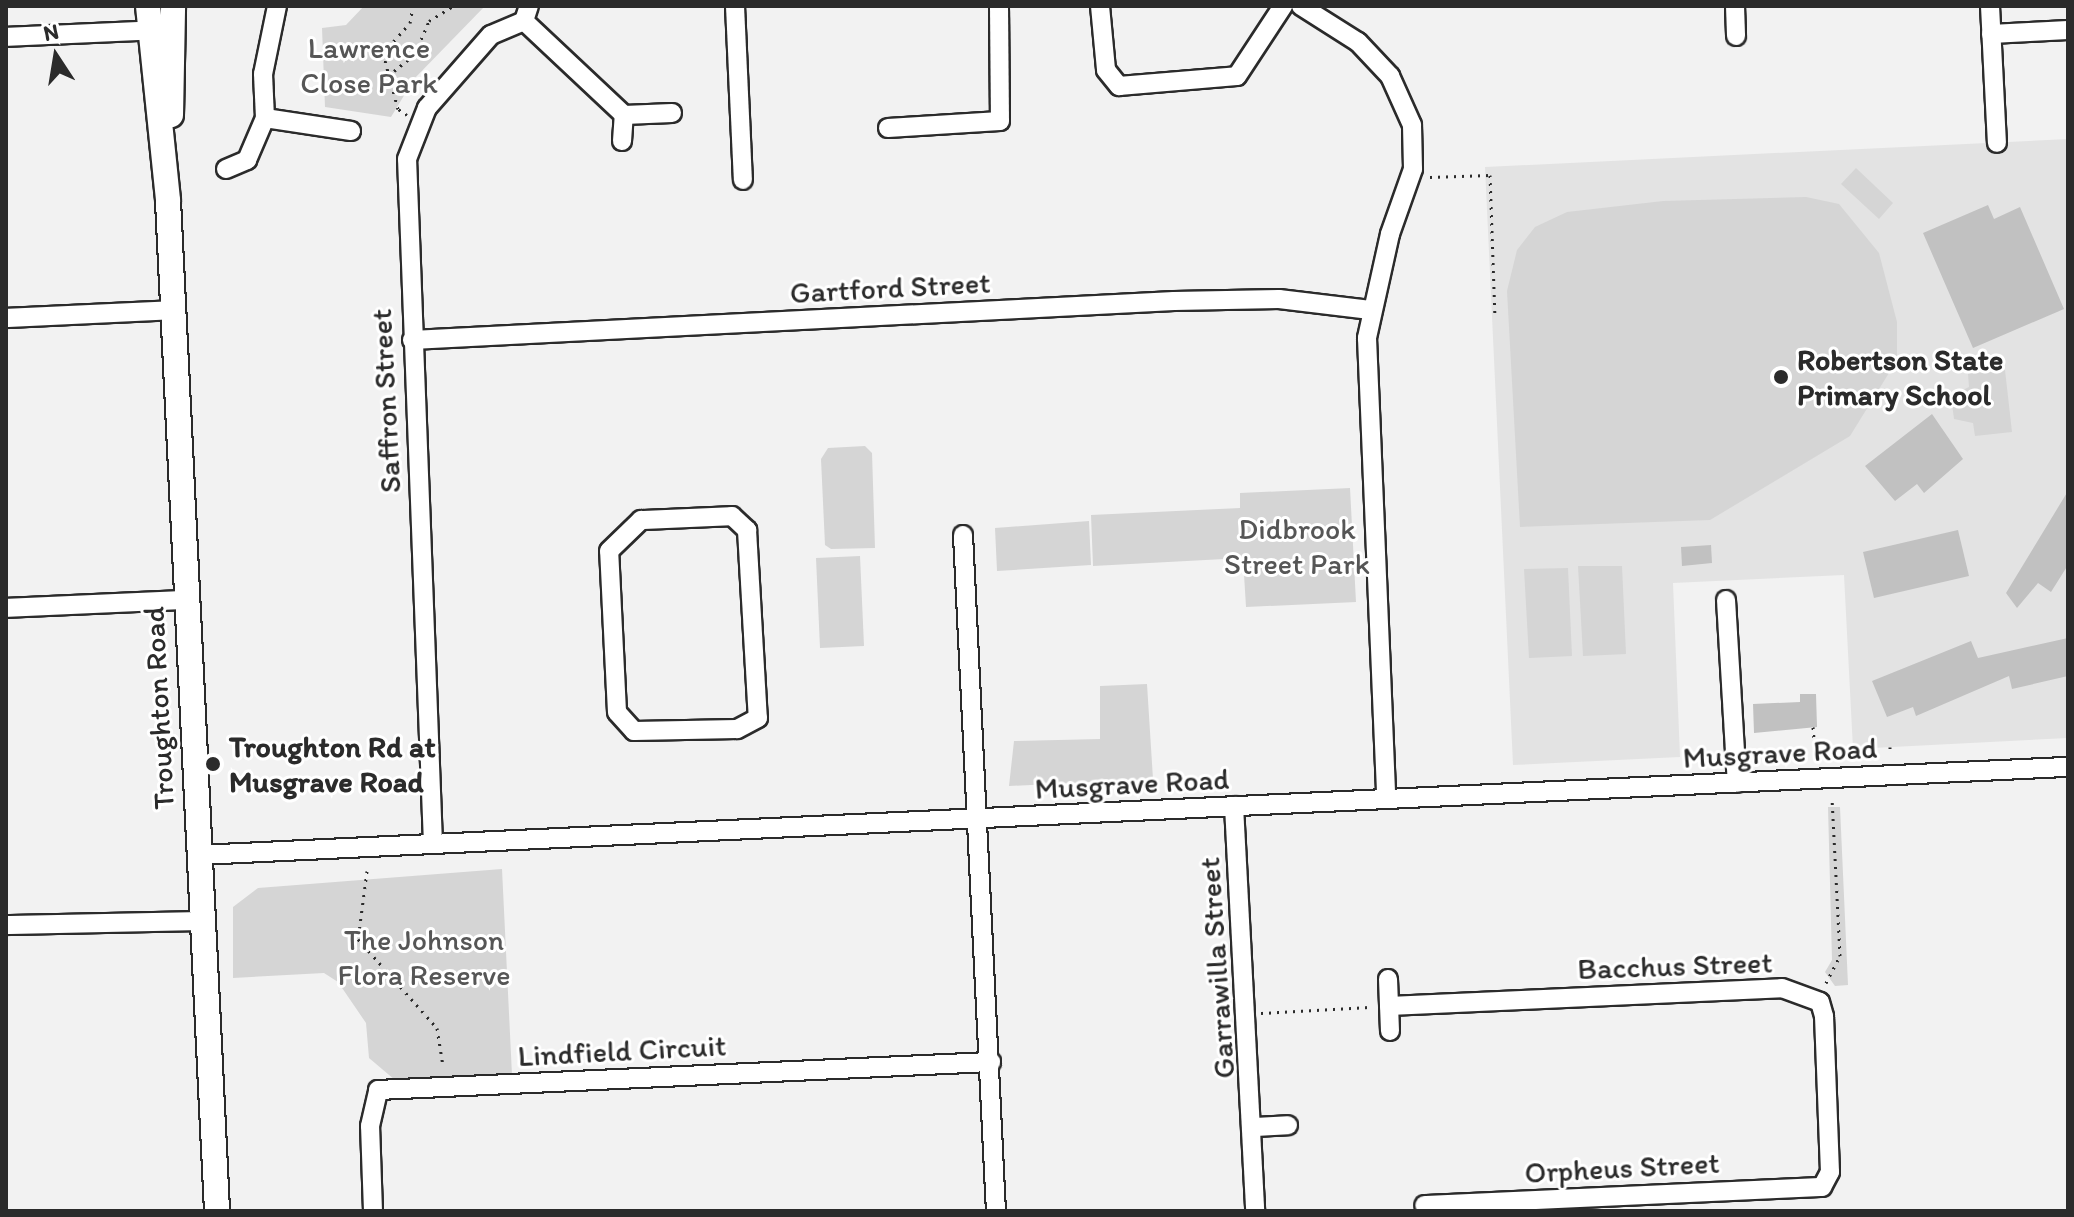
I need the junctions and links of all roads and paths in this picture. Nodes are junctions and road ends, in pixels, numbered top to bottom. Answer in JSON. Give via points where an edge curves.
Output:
{"nodes":[{"id":1,"x":148,"y":6,"type":"edge"},
{"id":2,"x":277,"y":6,"type":"edge"},
{"id":3,"x":413,"y":6,"type":"edge"},
{"id":4,"x":453,"y":6,"type":"edge"},
{"id":5,"x":735,"y":6,"type":"edge"},
{"id":6,"x":999,"y":6,"type":"edge"},
{"id":7,"x":1100,"y":6,"type":"edge"},
{"id":8,"x":1283,"y":6,"type":"edge"},
{"id":9,"x":1301,"y":6,"type":"edge"},
{"id":10,"x":1735,"y":6,"type":"edge"},
{"id":11,"x":1990,"y":6,"type":"edge"},
{"id":12,"x":526,"y":14,"type":"edge"},
{"id":13,"x":174,"y":18,"type":"edge"},
{"id":14,"x":2068,"y":30,"type":"edge"},
{"id":15,"x":149,"y":31,"type":"junction"},
{"id":16,"x":1991,"y":34,"type":"junction"},
{"id":17,"x":1736,"y":36,"type":"dead end"},
{"id":18,"x":6,"y":37,"type":"edge"},
{"id":19,"x":393,"y":72,"type":"junction"},
{"id":20,"x":672,"y":113,"type":"dead end"},
{"id":21,"x":624,"y":115,"type":"junction"},
{"id":22,"x":265,"y":118,"type":"junction"},
{"id":23,"x":419,"y":122,"type":"junction"},
{"id":24,"x":888,"y":128,"type":"dead end"},
{"id":25,"x":351,"y":131,"type":"dead end"},
{"id":26,"x":622,"y":141,"type":"dead end"},
{"id":27,"x":1997,"y":143,"type":"dead end"},
{"id":28,"x":226,"y":169,"type":"dead end"},
{"id":29,"x":1410,"y":178,"type":"junction"},
{"id":30,"x":743,"y":180,"type":"dead end"},
{"id":31,"x":168,"y":201,"type":"junction"},
{"id":32,"x":173,"y":310,"type":"junction"},
{"id":33,"x":1370,"y":310,"type":"junction"},
{"id":34,"x":1495,"y":317,"type":"dead end"},
{"id":35,"x":6,"y":318,"type":"edge"},
{"id":36,"x":412,"y":340,"type":"junction"},
{"id":37,"x":963,"y":535,"type":"dead end"},
{"id":38,"x":185,"y":600,"type":"junction"},
{"id":39,"x":1726,"y":600,"type":"dead end"},
{"id":40,"x":6,"y":608,"type":"edge"},
{"id":41,"x":751,"y":727,"type":"joint"},
{"id":42,"x":1813,"y":727,"type":"dead end"},
{"id":43,"x":1890,"y":747,"type":"dead end"},
{"id":44,"x":1815,"y":750,"type":"dead end"},
{"id":45,"x":1890,"y":753,"type":"dead end"},
{"id":46,"x":2068,"y":767,"type":"edge"},
{"id":47,"x":1737,"y":783,"type":"junction"},
{"id":48,"x":1386,"y":799,"type":"junction"},
{"id":49,"x":1832,"y":799,"type":"dead end"},
{"id":50,"x":1234,"y":806,"type":"junction"},
{"id":51,"x":979,"y":820,"type":"junction"},
{"id":52,"x":433,"y":844,"type":"junction"},
{"id":53,"x":199,"y":855,"type":"junction"},
{"id":54,"x":367,"y":871,"type":"dead end"},
{"id":55,"x":204,"y":921,"type":"junction"},
{"id":56,"x":6,"y":925,"type":"edge"},
{"id":57,"x":1388,"y":979,"type":"dead end"},
{"id":58,"x":1820,"y":1002,"type":"junction"},
{"id":59,"x":1389,"y":1006,"type":"junction"},
{"id":60,"x":1248,"y":1014,"type":"junction"},
{"id":61,"x":1390,"y":1031,"type":"dead end"},
{"id":62,"x":991,"y":1062,"type":"junction"},
{"id":63,"x":444,"y":1087,"type":"junction"},
{"id":64,"x":1288,"y":1125,"type":"dead end"},
{"id":65,"x":1255,"y":1127,"type":"junction"},
{"id":66,"x":1685,"y":1202,"type":"edge"},
{"id":67,"x":1424,"y":1205,"type":"dead end"},
{"id":68,"x":217,"y":1211,"type":"edge"},
{"id":69,"x":373,"y":1211,"type":"edge"},
{"id":70,"x":996,"y":1211,"type":"edge"},
{"id":71,"x":1255,"y":1211,"type":"edge"}],
"edges":[{"from":1,"to":15,"type":"main road","name":"Troughton Road"},
{"from":2,"to":22,"type":"street","via":[[263,74]]},
{"from":3,"to":19,"type":"path","via":[[410,23],[383,53]]},
{"from":4,"to":19,"type":"path","via":[[429,21],[415,54]]},
{"from":5,"to":30,"type":"street"},
{"from":6,"to":24,"type":"street","via":[[1000,121]]},
{"from":7,"to":8,"type":"street","via":[[1106,70],[1119,86],[1237,76]]},
{"from":9,"to":29,"type":"street","via":[[1358,42],[1390,76],[1412,125]]},
{"from":10,"to":17,"type":"street"},
{"from":11,"to":16,"type":"street"},
{"from":12,"to":21,"type":"street"},
{"from":12,"to":23,"type":"street","name":"Saffron Street","via":[[491,35]]},
{"from":13,"to":15,"type":"street"},
{"from":13,"to":31,"type":"main road","name":"Troughton Road"},
{"from":14,"to":16,"type":"street"},
{"from":15,"to":18,"type":"street"},
{"from":15,"to":31,"type":"main road","name":"Troughton Road"},
{"from":16,"to":27,"type":"street"},
{"from":19,"to":23,"type":"path","via":[[398,109]]},
{"from":20,"to":21,"type":"street"},
{"from":21,"to":26,"type":"street"},
{"from":22,"to":25,"type":"street"},
{"from":22,"to":28,"type":"street","via":[[242,168]]},
{"from":23,"to":36,"type":"street","name":"Saffron Street","via":[[404,191]]},
{"from":29,"to":33,"type":"street"},
{"from":29,"to":34,"type":"path","via":[[1490,175]]},
{"from":31,"to":32,"type":"main road","name":"Troughton Road"},
{"from":32,"to":35,"type":"street"},
{"from":32,"to":38,"type":"main road","name":"Troughton Road"},
{"from":33,"to":36,"type":"street","name":"Gartford Street","via":[[1279,299],[1174,301]]},
{"from":33,"to":48,"type":"street","via":[[1366,386]]},
{"from":36,"to":52,"type":"street","name":"Saffron Street"},
{"from":37,"to":51,"type":"street"},
{"from":38,"to":40,"type":"street"},
{"from":38,"to":53,"type":"main road","name":"Troughton Road"},
{"from":39,"to":47,"type":"street"},
{"from":41,"to":41,"type":"street","via":[[634,731],[622,724],[609,551],[627,526],[742,520],[758,718]]},
{"from":42,"to":44,"type":"path"},
{"from":43,"to":45,"type":"path"},
{"from":46,"to":47,"type":"street","name":"Musgrave Road"},
{"from":47,"to":48,"type":"street","name":"Musgrave Road"},
{"from":48,"to":50,"type":"street","name":"Musgrave Road"},
{"from":49,"to":58,"type":"path","via":[[1840,956]]},
{"from":50,"to":51,"type":"street","name":"Musgrave Road"},
{"from":50,"to":60,"type":"street","name":"Garrawilla Street"},
{"from":51,"to":52,"type":"street","name":"Musgrave Road"},
{"from":51,"to":62,"type":"street"},
{"from":52,"to":53,"type":"street","name":"Musgrave Road"},
{"from":53,"to":55,"type":"main road","name":"Troughton Road"},
{"from":54,"to":63,"type":"path","via":[[358,939],[437,1028]]},
{"from":55,"to":56,"type":"street"},
{"from":55,"to":68,"type":"main road","name":"Troughton Road"},
{"from":57,"to":59,"type":"street"},
{"from":58,"to":59,"type":"street","name":"Bacchus Street","via":[[1782,988]]},
{"from":58,"to":66,"type":"street","name":"Orpheus Street","via":[[1830,1172],[1822,1187]]},
{"from":59,"to":60,"type":"path"},
{"from":59,"to":61,"type":"street"},
{"from":60,"to":65,"type":"street","name":"Garrawilla Street"},
{"from":62,"to":63,"type":"street","name":"Lindfield Circuit"},
{"from":62,"to":70,"type":"street"},
{"from":63,"to":69,"type":"street","name":"Lindfield Circuit","via":[[378,1090],[370,1126]]},
{"from":64,"to":65,"type":"street"},
{"from":65,"to":71,"type":"street","name":"Garrawilla Street"},
{"from":66,"to":67,"type":"street","name":"Orpheus Street"}]}
